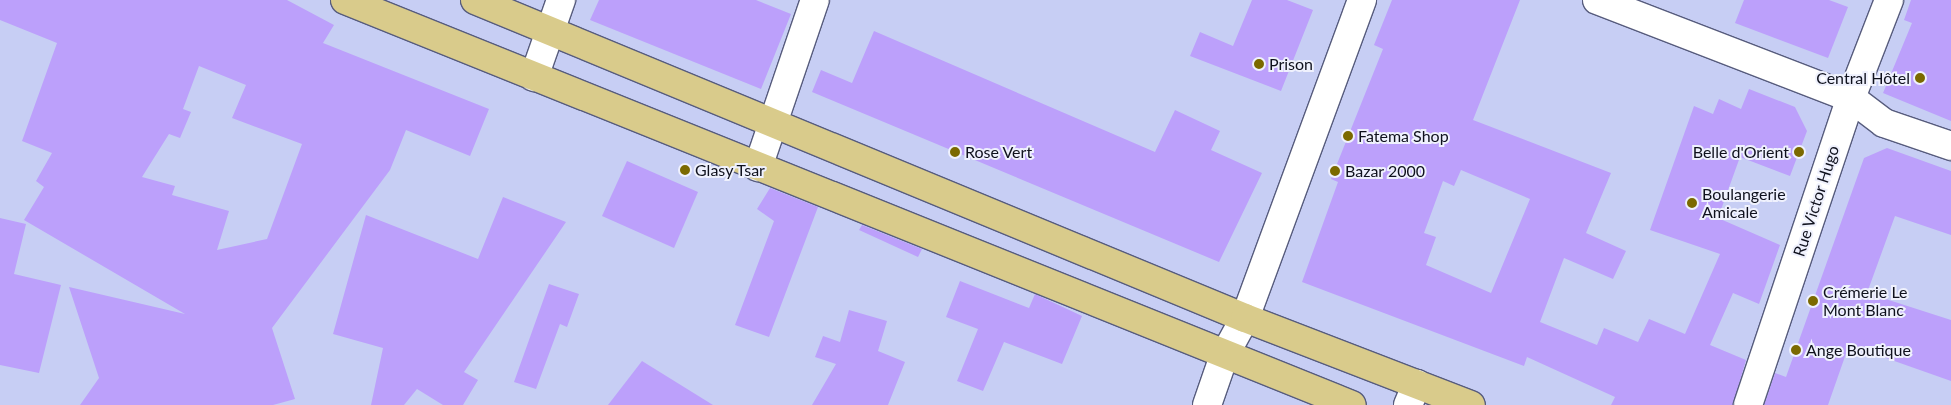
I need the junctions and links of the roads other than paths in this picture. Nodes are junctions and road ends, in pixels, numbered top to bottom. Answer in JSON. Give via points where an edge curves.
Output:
{"nodes":[{"id":1,"x":345,"y":0,"type":"edge"},
{"id":2,"x":475,"y":0,"type":"edge"},
{"id":3,"x":561,"y":0,"type":"edge"},
{"id":4,"x":815,"y":0,"type":"edge"},
{"id":5,"x":1362,"y":0,"type":"edge"},
{"id":6,"x":1597,"y":0,"type":"edge"},
{"id":7,"x":1889,"y":0,"type":"edge"},
{"id":8,"x":550,"y":31,"type":"junction"},
{"id":9,"x":534,"y":77,"type":"junction"},
{"id":10,"x":1850,"y":98,"type":"junction"},
{"id":11,"x":771,"y":122,"type":"junction"},
{"id":12,"x":1951,"y":146,"type":"edge"},
{"id":13,"x":758,"y":167,"type":"junction"},
{"id":14,"x":1244,"y":318,"type":"junction"},
{"id":15,"x":1224,"y":356,"type":"junction"},
{"id":16,"x":1412,"y":395,"type":"edge"},
{"id":17,"x":1207,"y":405,"type":"edge"},
{"id":18,"x":1352,"y":405,"type":"edge"},
{"id":19,"x":1471,"y":405,"type":"edge"},
{"id":20,"x":1748,"y":405,"type":"edge"}],
"edges":[{"from":1,"to":9,"type":"main road"},
{"from":2,"to":8,"type":"main road"},
{"from":3,"to":8,"type":"street"},
{"from":4,"to":11,"type":"street"},
{"from":5,"to":14,"type":"street"},
{"from":6,"to":10,"type":"street"},
{"from":7,"to":10,"type":"street","name":"Rue Victor Hugo"},
{"from":8,"to":9,"type":"street"},
{"from":8,"to":11,"type":"main road"},
{"from":9,"to":13,"type":"main road"},
{"from":10,"to":12,"type":"street","via":[[1884,123]]},
{"from":10,"to":20,"type":"street","name":"Rue Victor Hugo"},
{"from":11,"to":13,"type":"street"},
{"from":11,"to":14,"type":"main road"},
{"from":13,"to":15,"type":"main road"},
{"from":14,"to":15,"type":"street"},
{"from":14,"to":16,"type":"main road"},
{"from":15,"to":17,"type":"street"},
{"from":15,"to":18,"type":"main road"},
{"from":16,"to":19,"type":"main road"}]}
